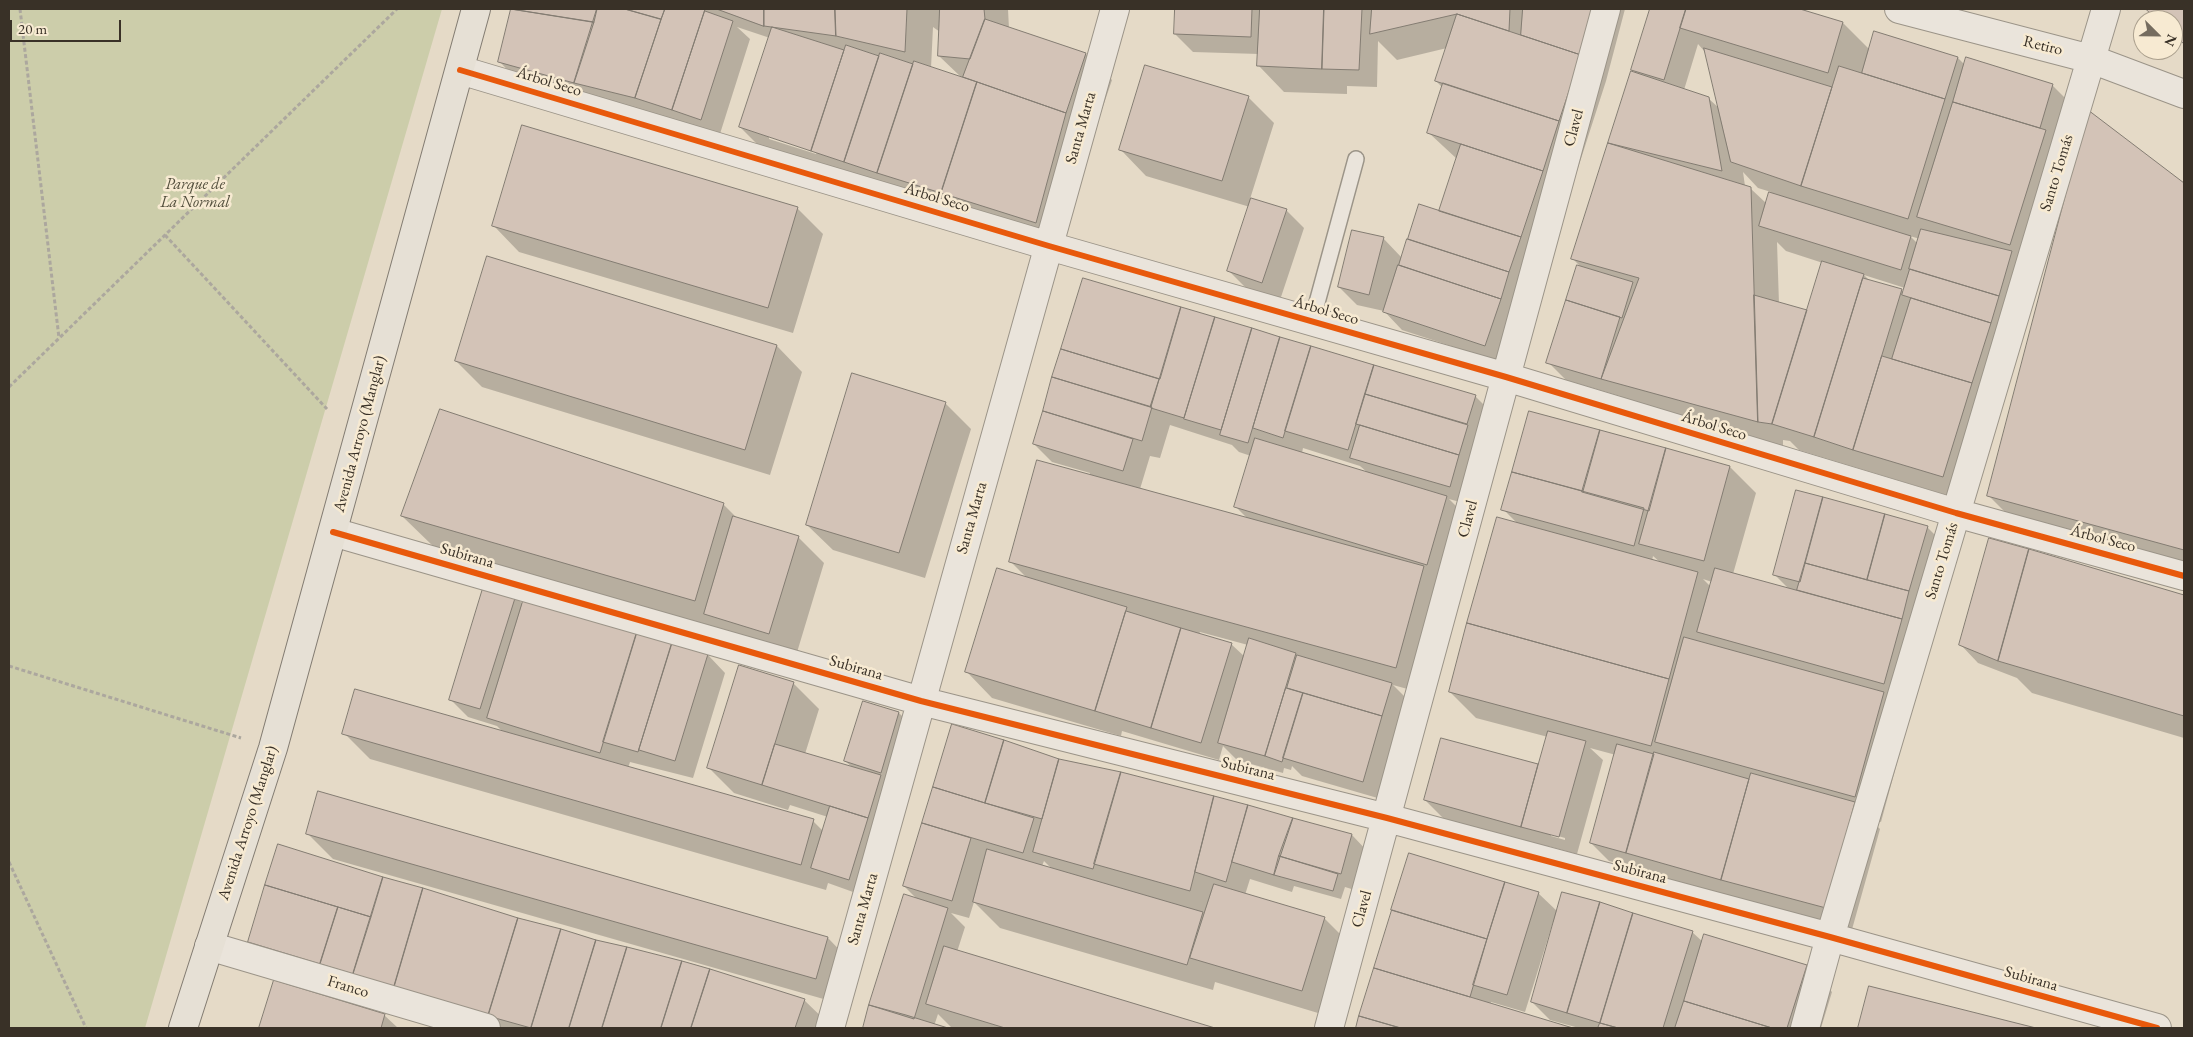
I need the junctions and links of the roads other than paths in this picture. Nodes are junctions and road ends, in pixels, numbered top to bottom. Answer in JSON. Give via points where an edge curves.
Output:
{"nodes":[{"id":1,"x":476,"y":9,"type":"edge"},
{"id":2,"x":1115,"y":9,"type":"edge"},
{"id":3,"x":1606,"y":9,"type":"edge"},
{"id":4,"x":1899,"y":9,"type":"edge"},
{"id":5,"x":2106,"y":9,"type":"edge"},
{"id":6,"x":2091,"y":59,"type":"junction"},
{"id":7,"x":460,"y":70,"type":"junction"},
{"id":8,"x":2184,"y":94,"type":"edge"},
{"id":9,"x":1356,"y":159,"type":"dead end"},
{"id":10,"x":1049,"y":246,"type":"junction"},
{"id":11,"x":1312,"y":321,"type":"junction"},
{"id":12,"x":1506,"y":377,"type":"junction"},
{"id":13,"x":1956,"y":513,"type":"junction"},
{"id":14,"x":333,"y":532,"type":"junction"},
{"id":15,"x":2184,"y":576,"type":"edge"},
{"id":16,"x":921,"y":701,"type":"junction"},
{"id":17,"x":1387,"y":818,"type":"junction"},
{"id":18,"x":1830,"y":937,"type":"junction"},
{"id":19,"x":209,"y":946,"type":"junction"},
{"id":20,"x":183,"y":1028,"type":"edge"},
{"id":21,"x":486,"y":1028,"type":"edge"},
{"id":22,"x":830,"y":1028,"type":"edge"},
{"id":23,"x":1329,"y":1028,"type":"edge"},
{"id":24,"x":1805,"y":1028,"type":"edge"},
{"id":25,"x":2157,"y":1028,"type":"edge"}],
"edges":[{"from":1,"to":7,"type":"main road","name":"Avenida Arroyo (Manglar)"},
{"from":2,"to":10,"type":"street","name":"Santa Marta"},
{"from":3,"to":12,"type":"street","name":"Clavel"},
{"from":4,"to":6,"type":"street","name":"Retiro"},
{"from":5,"to":6,"type":"street","name":"Santo Tomás"},
{"from":6,"to":8,"type":"street","name":"Retiro"},
{"from":6,"to":13,"type":"street","name":"Santo Tomás"},
{"from":7,"to":10,"type":"street","name":"Árbol Seco"},
{"from":7,"to":14,"type":"main road","name":"Avenida Arroyo (Manglar)"},
{"from":9,"to":11,"type":"lane"},
{"from":10,"to":11,"type":"street","name":"Árbol Seco"},
{"from":10,"to":16,"type":"street","name":"Santa Marta"},
{"from":11,"to":12,"type":"street","name":"Árbol Seco"},
{"from":12,"to":13,"type":"street","name":"Árbol Seco"},
{"from":12,"to":17,"type":"street","name":"Clavel"},
{"from":13,"to":15,"type":"street","name":"Árbol Seco"},
{"from":13,"to":18,"type":"street","name":"Santo Tomás"},
{"from":14,"to":16,"type":"street","name":"Subirana"},
{"from":14,"to":19,"type":"main road","name":"Avenida Arroyo (Manglar)","via":[[273,748]]},
{"from":16,"to":17,"type":"street","name":"Subirana"},
{"from":16,"to":22,"type":"street","name":"Santa Marta"},
{"from":17,"to":18,"type":"street","name":"Subirana"},
{"from":17,"to":23,"type":"street","name":"Clavel"},
{"from":18,"to":24,"type":"street","name":"Santo Tomás"},
{"from":18,"to":25,"type":"street","name":"Subirana"},
{"from":19,"to":20,"type":"main road","name":"Avenida Arroyo (Manglar)"},
{"from":19,"to":21,"type":"street","name":"Franco"}]}
